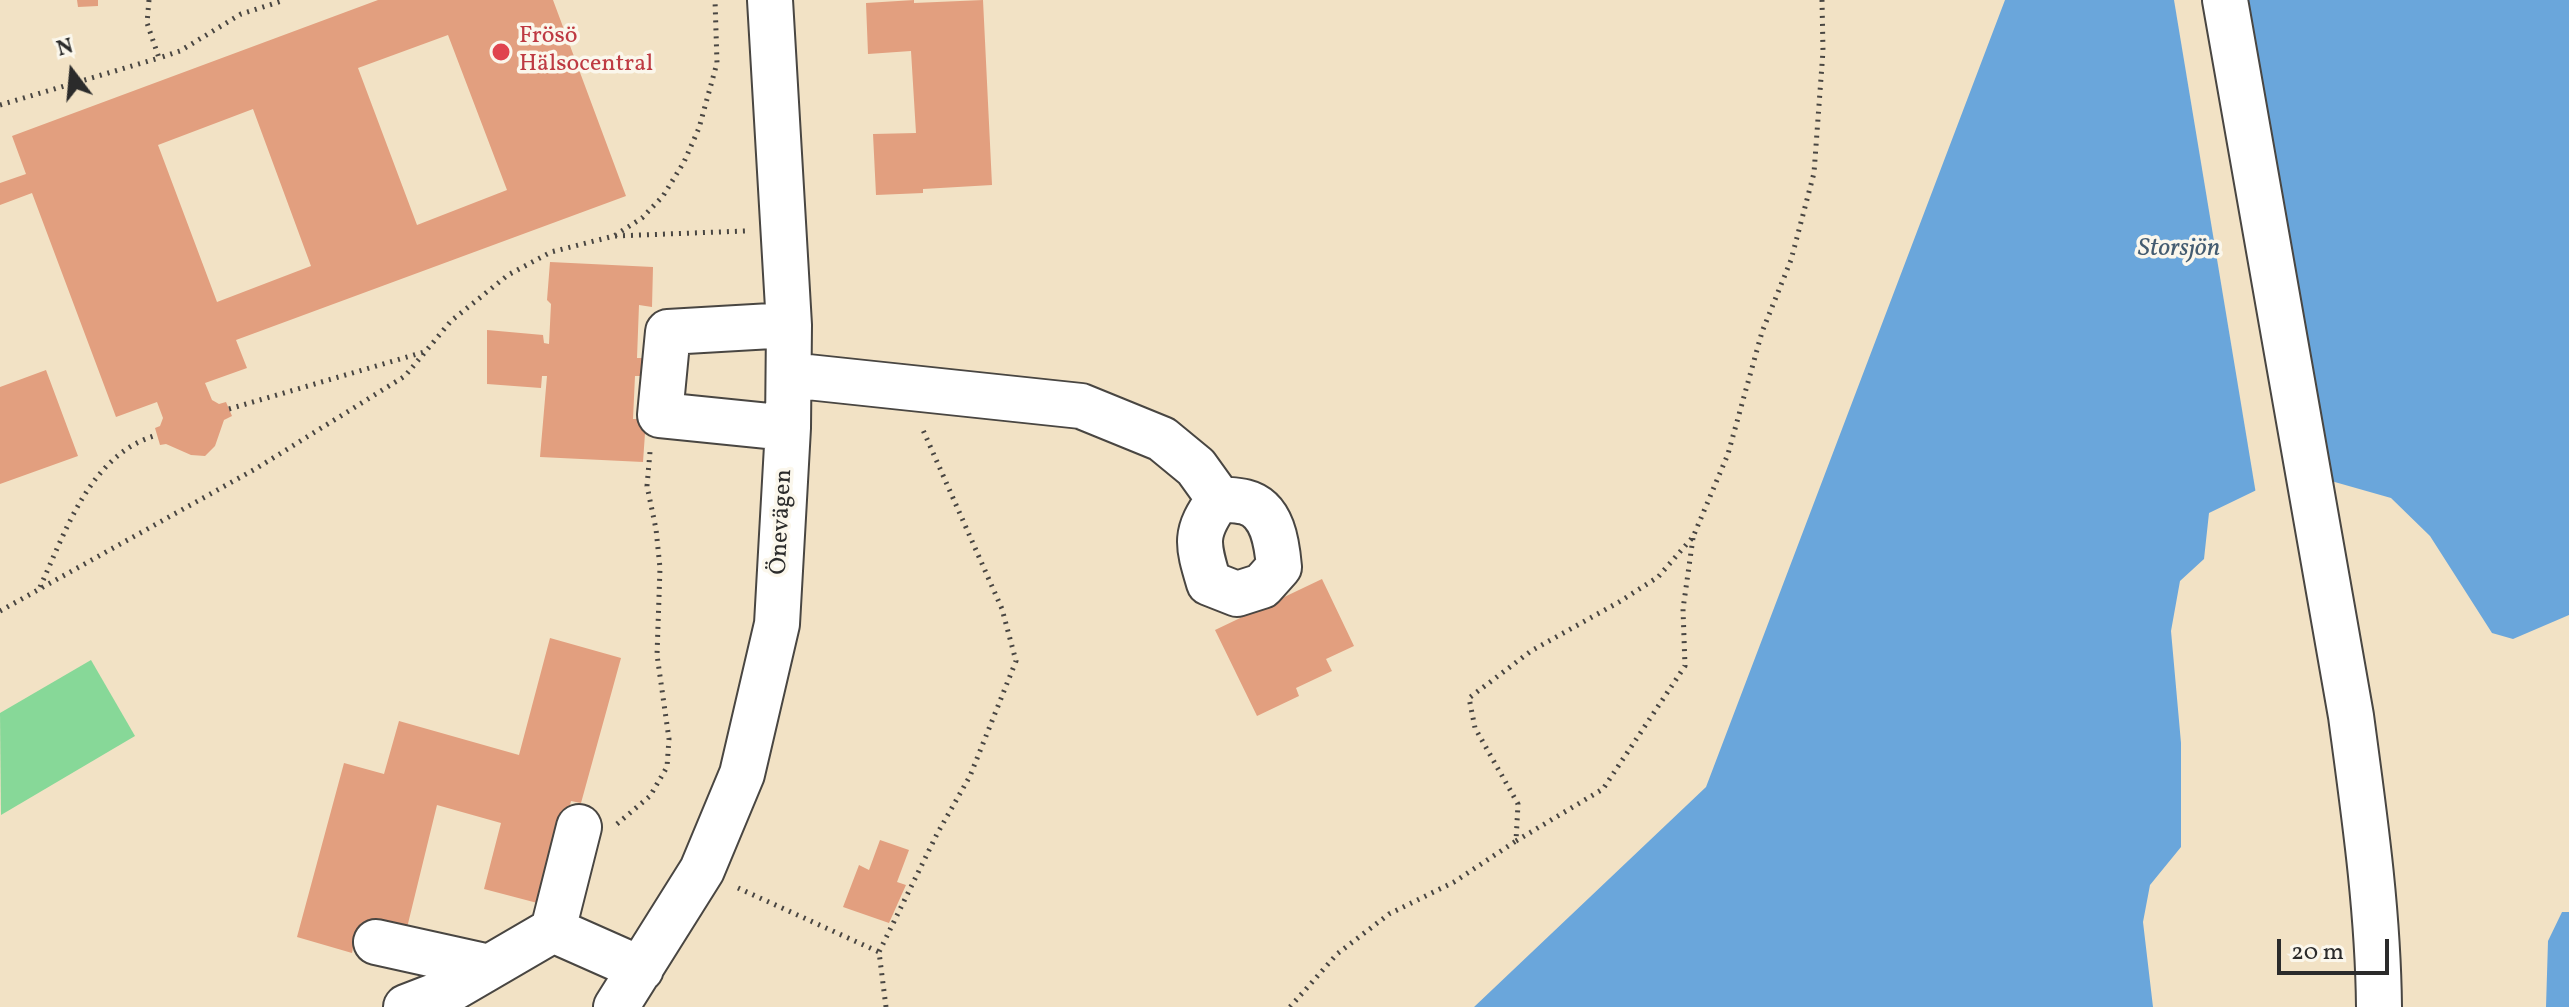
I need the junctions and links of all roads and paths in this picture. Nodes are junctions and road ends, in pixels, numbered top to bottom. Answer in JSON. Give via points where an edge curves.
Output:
{"nodes":[{"id":1,"x":149,"y":0,"type":"edge"},
{"id":2,"x":285,"y":0,"type":"edge"},
{"id":3,"x":715,"y":0,"type":"edge"},
{"id":4,"x":770,"y":0,"type":"edge"},
{"id":5,"x":1822,"y":0,"type":"edge"},
{"id":6,"x":2225,"y":0,"type":"edge"},
{"id":7,"x":159,"y":58,"type":"junction"},
{"id":8,"x":0,"y":105,"type":"edge"},
{"id":9,"x":782,"y":229,"type":"junction"},
{"id":10,"x":614,"y":236,"type":"junction"},
{"id":11,"x":789,"y":325,"type":"junction"},
{"id":12,"x":426,"y":351,"type":"junction"},
{"id":13,"x":789,"y":375,"type":"junction"},
{"id":14,"x":906,"y":389,"type":"junction"},
{"id":15,"x":229,"y":409,"type":"dead end"},
{"id":16,"x":660,"y":415,"type":"junction"},
{"id":17,"x":788,"y":428,"type":"junction"},
{"id":18,"x":157,"y":435,"type":"dead end"},
{"id":19,"x":1219,"y":499,"type":"dead end"},
{"id":20,"x":1693,"y":537,"type":"junction"},
{"id":21,"x":40,"y":588,"type":"junction"},
{"id":22,"x":0,"y":611,"type":"edge"},
{"id":23,"x":1516,"y":841,"type":"junction"},
{"id":24,"x":574,"y":845,"type":"joint"},
{"id":25,"x":738,"y":889,"type":"dead end"},
{"id":26,"x":553,"y":930,"type":"junction"},
{"id":27,"x":376,"y":942,"type":"dead end"},
{"id":28,"x":879,"y":952,"type":"junction"},
{"id":29,"x":489,"y":967,"type":"junction"},
{"id":30,"x":641,"y":969,"type":"junction"},
{"id":31,"x":406,"y":1007,"type":"edge"},
{"id":32,"x":616,"y":1007,"type":"edge"},
{"id":33,"x":886,"y":1007,"type":"edge"},
{"id":34,"x":1290,"y":1007,"type":"edge"},
{"id":35,"x":2379,"y":1007,"type":"edge"}],
"edges":[{"from":1,"to":7,"type":"path","via":[[147,23]]},
{"from":2,"to":7,"type":"path","via":[[241,14]]},
{"from":3,"to":10,"type":"path","via":[[717,63],[699,128],[663,196]]},
{"from":4,"to":9,"type":"street","name":"Önevägen"},
{"from":5,"to":20,"type":"path","via":[[1814,173],[1728,454]]},
{"from":6,"to":35,"type":"street","via":[[2351,716],[2378,945]]},
{"from":7,"to":8,"type":"path"},
{"from":9,"to":10,"type":"path"},
{"from":9,"to":11,"type":"street","name":"Önevägen"},
{"from":10,"to":12,"type":"path","via":[[551,252],[508,275],[451,321]]},
{"from":11,"to":13,"type":"street","name":"Önevägen"},
{"from":11,"to":16,"type":"street","via":[[668,332]]},
{"from":12,"to":15,"type":"path"},
{"from":12,"to":21,"type":"path","via":[[405,376],[257,468]]},
{"from":13,"to":14,"type":"street"},
{"from":13,"to":17,"type":"street","name":"Önevägen"},
{"from":14,"to":19,"type":"street","via":[[1081,406],[1162,439],[1196,467]]},
{"from":14,"to":28,"type":"path","via":[[1002,609],[1016,661],[970,776]]},
{"from":16,"to":17,"type":"street"},
{"from":16,"to":24,"type":"path","via":[[651,432],[647,486],[660,568],[657,655],[669,739],[667,767],[650,796]]},
{"from":17,"to":30,"type":"street","name":"Önevägen","via":[[777,624],[742,774],[702,870]]},
{"from":18,"to":21,"type":"path","via":[[110,461],[78,504]]},
{"from":20,"to":23,"type":"path","via":[[1683,609],[1685,666],[1603,789]]},
{"from":20,"to":23,"type":"path","via":[[1658,577],[1531,651],[1469,698],[1475,728],[1518,804]]},
{"from":21,"to":22,"type":"path"},
{"from":23,"to":34,"type":"path","via":[[1454,882],[1389,914],[1337,954]]},
{"from":24,"to":26,"type":"street"},
{"from":25,"to":28,"type":"path"},
{"from":26,"to":29,"type":"street"},
{"from":26,"to":30,"type":"street"},
{"from":27,"to":29,"type":"street"},
{"from":28,"to":33,"type":"path"},
{"from":29,"to":31,"type":"street"},
{"from":30,"to":32,"type":"street","name":"Önevägen"}]}
